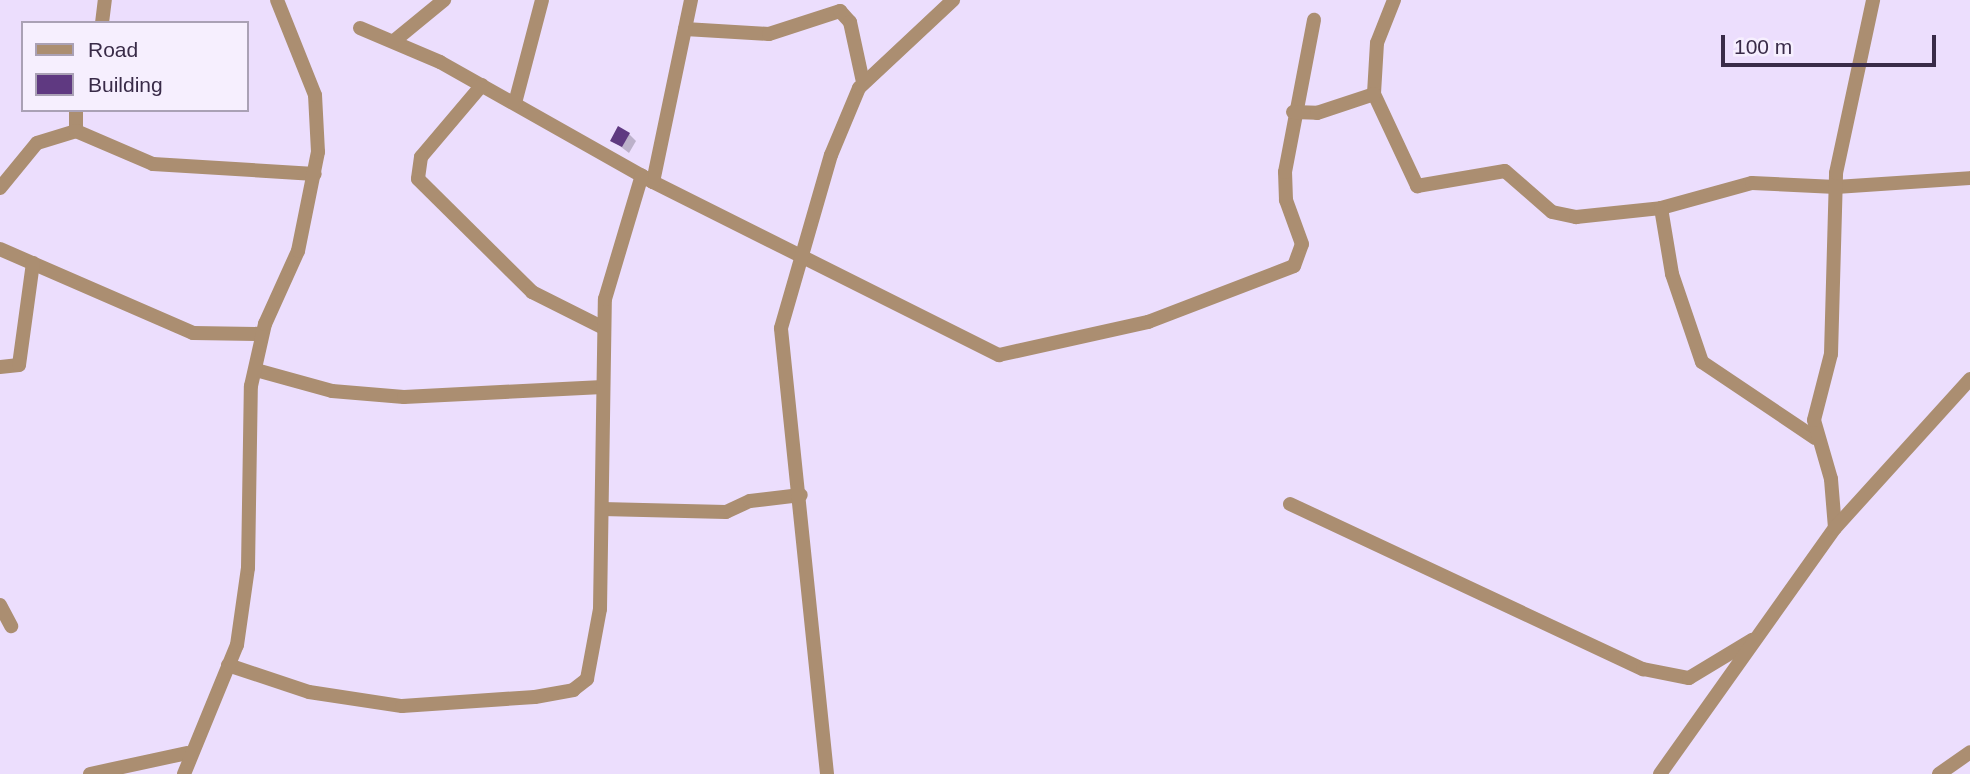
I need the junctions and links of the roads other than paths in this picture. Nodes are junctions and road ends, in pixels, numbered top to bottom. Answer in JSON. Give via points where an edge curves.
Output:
{"nodes":[{"id":1,"x":105,"y":0,"type":"edge"},
{"id":2,"x":277,"y":0,"type":"edge"},
{"id":3,"x":444,"y":0,"type":"edge"},
{"id":4,"x":542,"y":0,"type":"edge"},
{"id":5,"x":691,"y":0,"type":"edge"},
{"id":6,"x":953,"y":0,"type":"edge"},
{"id":7,"x":1394,"y":0,"type":"edge"},
{"id":8,"x":1873,"y":0,"type":"edge"},
{"id":9,"x":1314,"y":20,"type":"dead end"},
{"id":10,"x":102,"y":21,"type":"edge"},
{"id":11,"x":360,"y":28,"type":"dead end"},
{"id":12,"x":685,"y":29,"type":"junction"},
{"id":13,"x":394,"y":41,"type":"junction"},
{"id":14,"x":863,"y":82,"type":"junction"},
{"id":15,"x":482,"y":85,"type":"junction"},
{"id":16,"x":1374,"y":94,"type":"junction"},
{"id":17,"x":515,"y":103,"type":"junction"},
{"id":18,"x":76,"y":112,"type":"edge"},
{"id":19,"x":1293,"y":112,"type":"junction"},
{"id":20,"x":76,"y":131,"type":"junction"},
{"id":21,"x":315,"y":174,"type":"junction"},
{"id":22,"x":647,"y":178,"type":"junction"},
{"id":23,"x":1970,"y":178,"type":"edge"},
{"id":24,"x":1836,"y":187,"type":"junction"},
{"id":25,"x":0,"y":188,"type":"edge"},
{"id":26,"x":1661,"y":208,"type":"junction"},
{"id":27,"x":0,"y":249,"type":"edge"},
{"id":28,"x":801,"y":252,"type":"junction"},
{"id":29,"x":33,"y":263,"type":"junction"},
{"id":30,"x":602,"y":327,"type":"junction"},
{"id":31,"x":262,"y":334,"type":"junction"},
{"id":32,"x":0,"y":367,"type":"edge"},
{"id":33,"x":256,"y":370,"type":"junction"},
{"id":34,"x":1970,"y":379,"type":"edge"},
{"id":35,"x":603,"y":387,"type":"junction"},
{"id":36,"x":1815,"y":438,"type":"junction"},
{"id":37,"x":801,"y":495,"type":"junction"},
{"id":38,"x":1290,"y":503,"type":"dead end"},
{"id":39,"x":602,"y":509,"type":"junction"},
{"id":40,"x":1835,"y":528,"type":"junction"},
{"id":41,"x":0,"y":606,"type":"edge"},
{"id":42,"x":11,"y":626,"type":"dead end"},
{"id":43,"x":1752,"y":640,"type":"junction"},
{"id":44,"x":228,"y":665,"type":"junction"},
{"id":45,"x":1970,"y":752,"type":"edge"},
{"id":46,"x":187,"y":753,"type":"junction"},
{"id":47,"x":90,"y":774,"type":"edge"},
{"id":48,"x":184,"y":774,"type":"edge"},
{"id":49,"x":827,"y":774,"type":"edge"},
{"id":50,"x":1660,"y":774,"type":"edge"},
{"id":51,"x":1939,"y":774,"type":"edge"}],
"edges":[{"from":1,"to":10,"type":"street"},
{"from":2,"to":21,"type":"street","via":[[315,95]]},
{"from":3,"to":13,"type":"street"},
{"from":4,"to":17,"type":"street"},
{"from":5,"to":12,"type":"street"},
{"from":6,"to":14,"type":"street"},
{"from":7,"to":16,"type":"street","via":[[1377,43]]},
{"from":8,"to":24,"type":"street"},
{"from":9,"to":19,"type":"street"},
{"from":11,"to":13,"type":"street"},
{"from":12,"to":14,"type":"street","via":[[769,34],[840,10],[850,22]]},
{"from":12,"to":22,"type":"street"},
{"from":13,"to":15,"type":"street"},
{"from":14,"to":28,"type":"street","via":[[831,155]]},
{"from":15,"to":17,"type":"street"},
{"from":15,"to":30,"type":"street","via":[[421,158],[418,180],[532,292]]},
{"from":16,"to":19,"type":"street","via":[[1317,113]]},
{"from":16,"to":26,"type":"street","via":[[1413,185],[1505,171],[1552,212],[1576,217]]},
{"from":17,"to":22,"type":"street"},
{"from":18,"to":20,"type":"street"},
{"from":19,"to":28,"type":"street","via":[[1284,188],[1303,256],[1274,277],[1148,322],[999,355]]},
{"from":20,"to":21,"type":"street","via":[[153,164]]},
{"from":20,"to":25,"type":"street","via":[[37,143]]},
{"from":21,"to":31,"type":"street","via":[[289,281]]},
{"from":22,"to":28,"type":"street"},
{"from":22,"to":30,"type":"street","via":[[610,270]]},
{"from":23,"to":24,"type":"street"},
{"from":24,"to":26,"type":"street","via":[[1741,184]]},
{"from":24,"to":36,"type":"street","via":[[1831,354],[1814,419]]},
{"from":26,"to":36,"type":"street","via":[[1672,274],[1702,362]]},
{"from":27,"to":29,"type":"street"},
{"from":28,"to":37,"type":"street","via":[[781,328]]},
{"from":29,"to":31,"type":"street","via":[[193,333]]},
{"from":29,"to":32,"type":"street","via":[[19,365]]},
{"from":30,"to":35,"type":"street"},
{"from":31,"to":33,"type":"street"},
{"from":33,"to":35,"type":"street","via":[[332,391],[404,397]]},
{"from":33,"to":44,"type":"street","via":[[248,568]]},
{"from":34,"to":40,"type":"street"},
{"from":35,"to":39,"type":"street"},
{"from":36,"to":40,"type":"street","via":[[1831,479]]},
{"from":37,"to":39,"type":"street","via":[[750,501],[726,512]]},
{"from":37,"to":49,"type":"street"},
{"from":38,"to":43,"type":"street","via":[[1643,669],[1689,678]]},
{"from":39,"to":44,"type":"street","via":[[595,658],[587,679],[573,690],[402,706],[309,692]]},
{"from":40,"to":43,"type":"street"},
{"from":41,"to":42,"type":"street"},
{"from":43,"to":50,"type":"street"},
{"from":44,"to":46,"type":"street"},
{"from":45,"to":51,"type":"street"},
{"from":46,"to":47,"type":"street"},
{"from":46,"to":48,"type":"street"}]}
